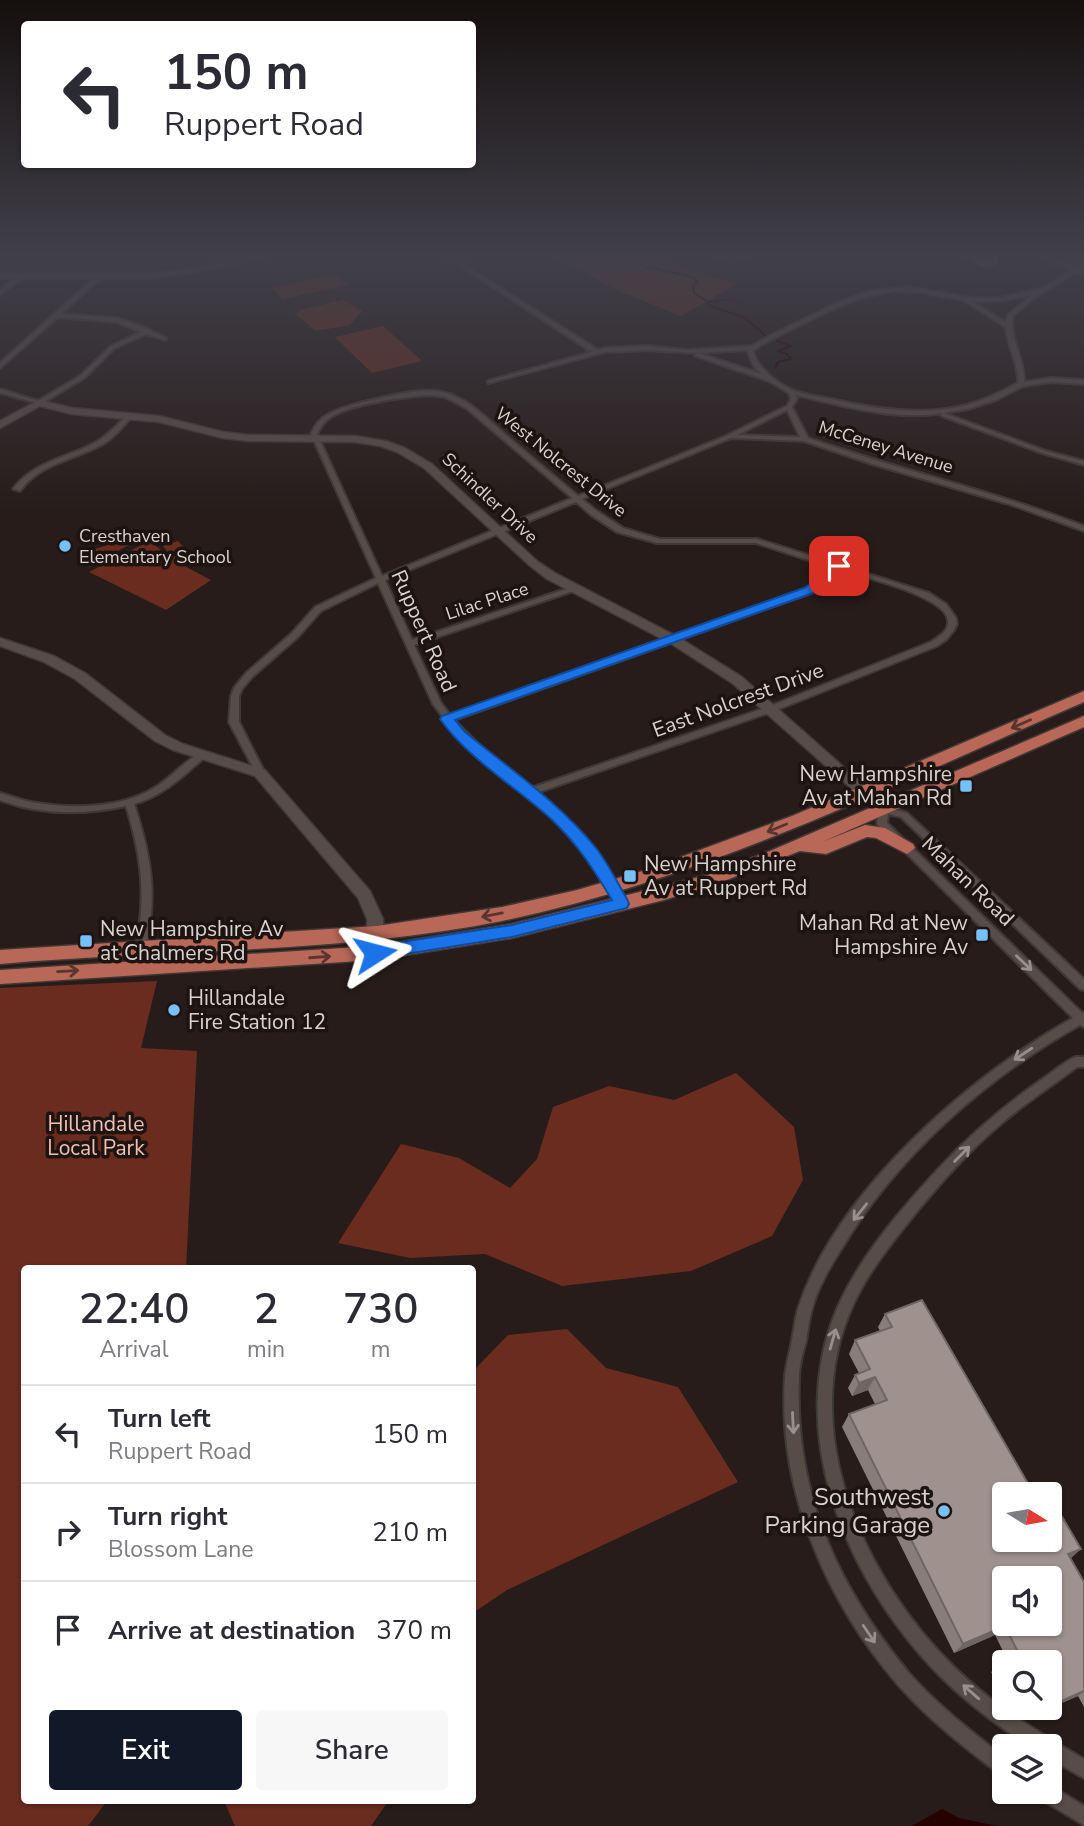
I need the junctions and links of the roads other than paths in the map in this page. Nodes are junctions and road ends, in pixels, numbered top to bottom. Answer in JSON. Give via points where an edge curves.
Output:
{"nodes":[{"id":1,"x":28,"y":341,"type":"edge"},
{"id":2,"x":126,"y":341,"type":"edge"},
{"id":3,"x":580,"y":341,"type":"edge"},
{"id":4,"x":766,"y":341,"type":"edge"},
{"id":5,"x":1013,"y":341,"type":"edge"},
{"id":6,"x":754,"y":348,"type":"junction"},
{"id":7,"x":595,"y":351,"type":"junction"},
{"id":8,"x":688,"y":352,"type":"junction"},
{"id":9,"x":0,"y":366,"type":"edge"},
{"id":10,"x":769,"y":379,"type":"junction"},
{"id":11,"x":490,"y":382,"type":"dead end"},
{"id":12,"x":1084,"y":382,"type":"edge"},
{"id":13,"x":1021,"y":384,"type":"junction"},
{"id":14,"x":0,"y":391,"type":"edge"},
{"id":15,"x":792,"y":392,"type":"junction"},
{"id":16,"x":39,"y":403,"type":"junction"},
{"id":17,"x":789,"y":407,"type":"junction"},
{"id":18,"x":938,"y":413,"type":"junction"},
{"id":19,"x":129,"y":416,"type":"junction"},
{"id":20,"x":0,"y":425,"type":"edge"},
{"id":21,"x":728,"y":437,"type":"junction"},
{"id":22,"x":317,"y":438,"type":"junction"},
{"id":23,"x":805,"y":439,"type":"junction"},
{"id":24,"x":1084,"y":463,"type":"edge"},
{"id":25,"x":18,"y":489,"type":"dead end"},
{"id":26,"x":578,"y":498,"type":"junction"},
{"id":27,"x":1084,"y":529,"type":"edge"},
{"id":28,"x":498,"y":531,"type":"junction"},
{"id":29,"x":839,"y":566,"type":"junction"},
{"id":30,"x":381,"y":579,"type":"junction"},
{"id":31,"x":575,"y":589,"type":"junction"},
{"id":32,"x":952,"y":628,"type":"joint"},
{"id":33,"x":674,"y":640,"type":"junction"},
{"id":34,"x":0,"y":642,"type":"edge"},
{"id":35,"x":410,"y":644,"type":"junction"},
{"id":36,"x":1084,"y":696,"type":"edge"},
{"id":37,"x":771,"y":709,"type":"junction"},
{"id":38,"x":447,"y":719,"type":"junction"},
{"id":39,"x":1084,"y":721,"type":"edge"},
{"id":40,"x":202,"y":755,"type":"junction"},
{"id":41,"x":260,"y":773,"type":"junction"},
{"id":42,"x":862,"y":791,"type":"junction"},
{"id":43,"x":529,"y":792,"type":"junction"},
{"id":44,"x":0,"y":796,"type":"edge"},
{"id":45,"x":129,"y":802,"type":"junction"},
{"id":46,"x":884,"y":809,"type":"junction"},
{"id":47,"x":933,"y":843,"type":"junction"},
{"id":48,"x":799,"y":846,"type":"junction"},
{"id":49,"x":909,"y":850,"type":"junction"},
{"id":50,"x":612,"y":887,"type":"junction"},
{"id":51,"x":621,"y":904,"type":"junction"},
{"id":52,"x":376,"y":933,"type":"junction"},
{"id":53,"x":142,"y":949,"type":"junction"},
{"id":54,"x":375,"y":953,"type":"junction"},
{"id":55,"x":0,"y":957,"type":"edge"},
{"id":56,"x":137,"y":968,"type":"junction"},
{"id":57,"x":0,"y":977,"type":"edge"},
{"id":58,"x":1084,"y":986,"type":"edge"},
{"id":59,"x":1083,"y":1019,"type":"edge"},
{"id":60,"x":1084,"y":1062,"type":"edge"},
{"id":61,"x":1027,"y":1734,"type":"edge"},
{"id":62,"x":1062,"y":1756,"type":"edge"},
{"id":63,"x":992,"y":1757,"type":"edge"},
{"id":64,"x":1084,"y":1769,"type":"edge"},
{"id":65,"x":1062,"y":1802,"type":"edge"},
{"id":66,"x":1084,"y":1816,"type":"edge"}],
"edges":[{"from":1,"to":9,"type":"street"},
{"from":2,"to":16,"type":"street","via":[[113,347],[82,377]]},
{"from":3,"to":7,"type":"street"},
{"from":4,"to":6,"type":"street"},
{"from":5,"to":13,"type":"street","via":[[1023,370]]},
{"from":6,"to":8,"type":"street"},
{"from":6,"to":10,"type":"street","via":[[751,358]]},
{"from":7,"to":8,"type":"street","via":[[646,348]]},
{"from":7,"to":11,"type":"street"},
{"from":8,"to":10,"type":"street"},
{"from":10,"to":15,"type":"street"},
{"from":12,"to":13,"type":"street"},
{"from":13,"to":18,"type":"street","via":[[988,403]]},
{"from":14,"to":16,"type":"street","name":"Schindler Drive"},
{"from":15,"to":17,"type":"street"},
{"from":15,"to":18,"type":"street","via":[[867,409]]},
{"from":16,"to":19,"type":"street","name":"Schindler Drive"},
{"from":16,"to":20,"type":"street"},
{"from":17,"to":21,"type":"street"},
{"from":17,"to":23,"type":"street","name":"McCeney Avenue"},
{"from":18,"to":24,"type":"street"},
{"from":19,"to":22,"type":"street","name":"Schindler Drive","via":[[223,435]]},
{"from":19,"to":25,"type":"street","via":[[112,435],[37,470],[22,480]]},
{"from":21,"to":23,"type":"street"},
{"from":21,"to":26,"type":"street"},
{"from":22,"to":26,"type":"street","name":"West Nolcrest Drive","via":[[317,427],[332,414],[420,394],[447,394]]},
{"from":22,"to":28,"type":"street","name":"Schindler Drive","via":[[365,440],[408,453]]},
{"from":22,"to":30,"type":"street","name":"Ruppert Road"},
{"from":23,"to":27,"type":"street","name":"McCeney Avenue","via":[[1020,504]]},
{"from":26,"to":28,"type":"street"},
{"from":26,"to":29,"type":"street","name":"West Nolcrest Drive","via":[[611,525],[640,536],[682,542],[757,541]]},
{"from":28,"to":30,"type":"street"},
{"from":28,"to":31,"type":"street","name":"Schindler Drive","via":[[533,563]]},
{"from":29,"to":32,"type":"street","name":"West Nolcrest Drive","via":[[926,595],[947,609]]},
{"from":29,"to":33,"type":"street","via":[[808,591]]},
{"from":30,"to":35,"type":"street","name":"Ruppert Road"},
{"from":30,"to":41,"type":"street","via":[[318,609],[239,688],[234,722]]},
{"from":31,"to":33,"type":"street","name":"Schindler Drive"},
{"from":31,"to":35,"type":"street","name":"Lilac Place"},
{"from":32,"to":37,"type":"street","name":"East Nolcrest Drive","via":[[934,644]]},
{"from":33,"to":37,"type":"street","name":"Schindler Drive","via":[[737,680]]},
{"from":33,"to":38,"type":"street"},
{"from":34,"to":40,"type":"street","via":[[60,664],[160,738]]},
{"from":35,"to":38,"type":"street","name":"Ruppert Road"},
{"from":36,"to":42,"type":"main road","one_way":true},
{"from":37,"to":42,"type":"street","name":"Schindler Drive"},
{"from":37,"to":43,"type":"street","name":"East Nolcrest Drive"},
{"from":38,"to":43,"type":"street","name":"Ruppert Road"},
{"from":39,"to":46,"type":"main road"},
{"from":40,"to":41,"type":"street"},
{"from":40,"to":45,"type":"street","via":[[170,783]]},
{"from":41,"to":52,"type":"street","via":[[365,895]]},
{"from":42,"to":46,"type":"street","name":"Schindler Drive"},
{"from":42,"to":50,"type":"main road","one_way":true,"via":[[734,846]]},
{"from":43,"to":50,"type":"street","name":"Ruppert Road","via":[[580,839]]},
{"from":44,"to":45,"type":"street","via":[[65,808]]},
{"from":45,"to":53,"type":"street","via":[[150,887]]},
{"from":46,"to":47,"type":"street","name":"Mahan Road","via":[[904,816]]},
{"from":46,"to":48,"type":"main road"},
{"from":46,"to":49,"type":"street","name":"Mahan Road","via":[[882,824]]},
{"from":47,"to":49,"type":"street"},
{"from":47,"to":58,"type":"street","name":"Mahan Road"},
{"from":48,"to":49,"type":"main road","via":[[826,848],[865,831],[879,832]]},
{"from":48,"to":51,"type":"main road","via":[[713,879]]},
{"from":49,"to":59,"type":"street","name":"Mahan Road","one_way":true},
{"from":50,"to":51,"type":"street","name":"Ruppert Road"},
{"from":50,"to":52,"type":"main road","one_way":true,"via":[[503,914]]},
{"from":51,"to":54,"type":"main road","via":[[512,931]]},
{"from":52,"to":53,"type":"main road"},
{"from":52,"to":54,"type":"street"},
{"from":53,"to":55,"type":"main road"},
{"from":53,"to":56,"type":"street"},
{"from":56,"to":54,"type":"main road","one_way":true},
{"from":57,"to":56,"type":"main road","one_way":true},
{"from":59,"to":63,"type":"street","one_way":true,"via":[[978,1087],[891,1173],[821,1269],[804,1310],[795,1361],[792,1411],[798,1470],[815,1530],[838,1583],[903,1679],[955,1731]]},
{"from":61,"to":60,"type":"street","one_way":true,"via":[[950,1675],[883,1590],[854,1537],[836,1486],[827,1440],[825,1392],[831,1348],[844,1309],[897,1229],[995,1122],[1075,1062]]},
{"from":62,"to":64,"type":"street"},
{"from":65,"to":66,"type":"street"}]}
